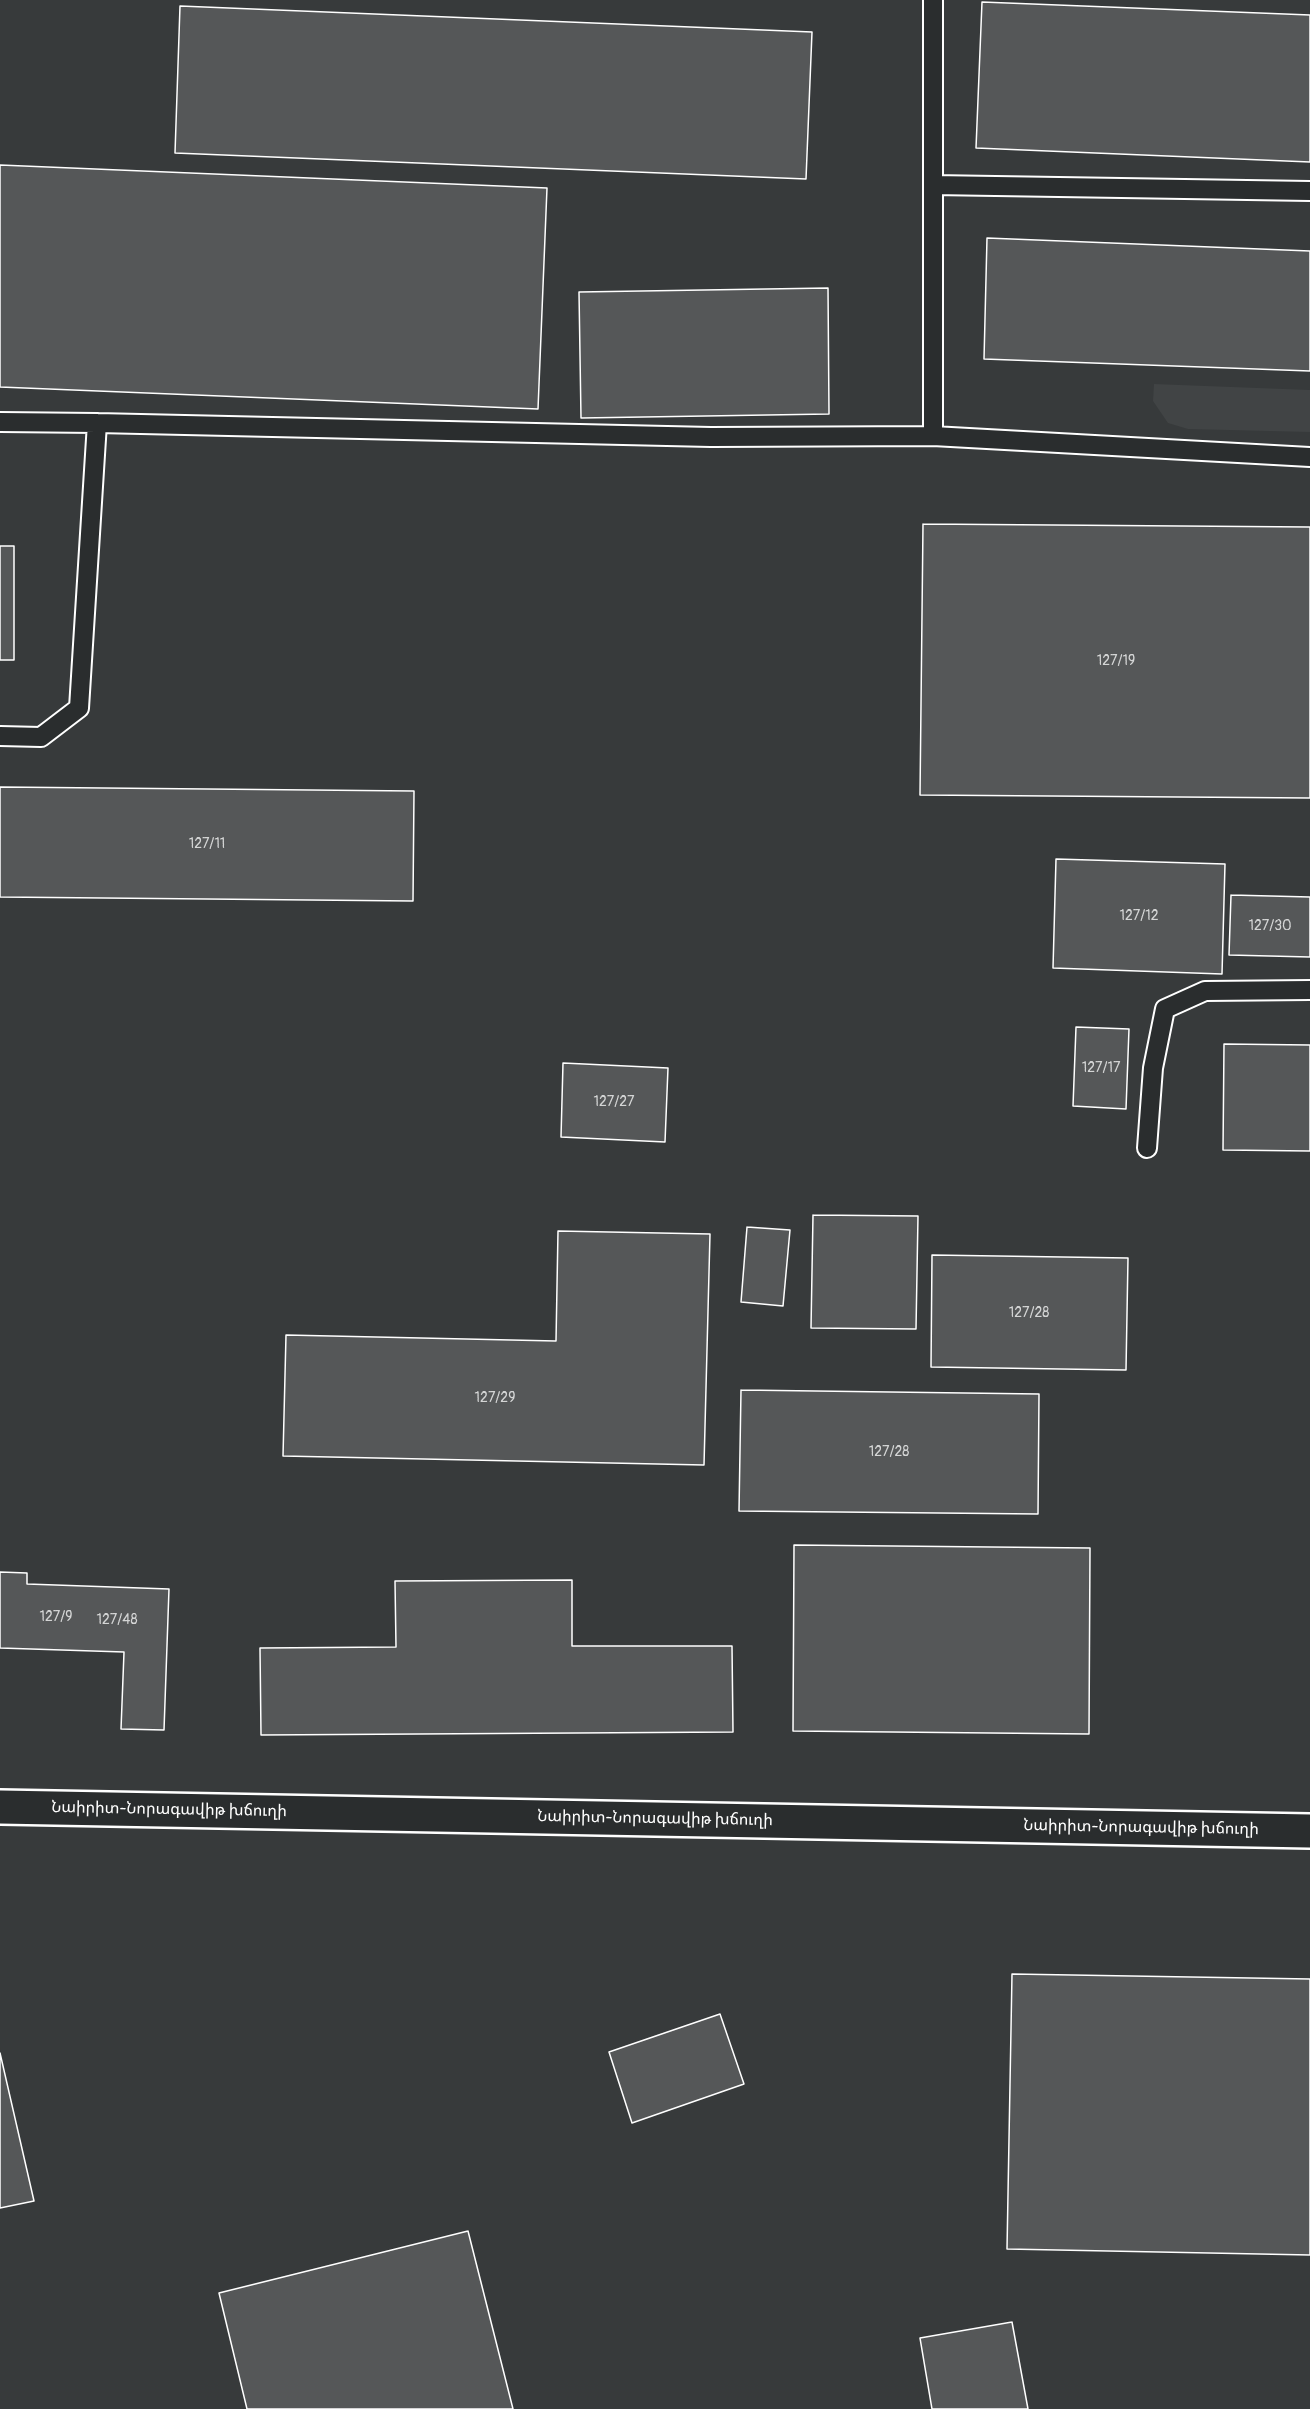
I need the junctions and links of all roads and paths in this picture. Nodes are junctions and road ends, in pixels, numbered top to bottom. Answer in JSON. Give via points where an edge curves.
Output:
{"nodes":[{"id":1,"x":933,"y":0,"type":"edge"},
{"id":2,"x":933,"y":185,"type":"junction"},
{"id":3,"x":1310,"y":191,"type":"edge"},
{"id":4,"x":0,"y":422,"type":"edge"},
{"id":5,"x":97,"y":423,"type":"junction"},
{"id":6,"x":933,"y":436,"type":"junction"},
{"id":7,"x":1310,"y":457,"type":"edge"},
{"id":8,"x":0,"y":736,"type":"edge"},
{"id":9,"x":1310,"y":990,"type":"edge"},
{"id":10,"x":1147,"y":1148,"type":"dead end"},
{"id":11,"x":0,"y":1807,"type":"edge"},
{"id":12,"x":1310,"y":1831,"type":"edge"}],
"edges":[{"from":1,"to":2,"type":"lane"},
{"from":2,"to":3,"type":"lane"},
{"from":2,"to":6,"type":"lane"},
{"from":4,"to":5,"type":"lane"},
{"from":5,"to":6,"type":"lane","via":[[700,436]]},
{"from":5,"to":8,"type":"lane","via":[[79,708],[41,736]]},
{"from":6,"to":7,"type":"lane"},
{"from":9,"to":10,"type":"lane","via":[[1205,991],[1165,1009],[1153,1068]]},
{"from":11,"to":12,"type":"street","name":"Նաիրիտ-Նորագավիթ խճուղի"}]}
